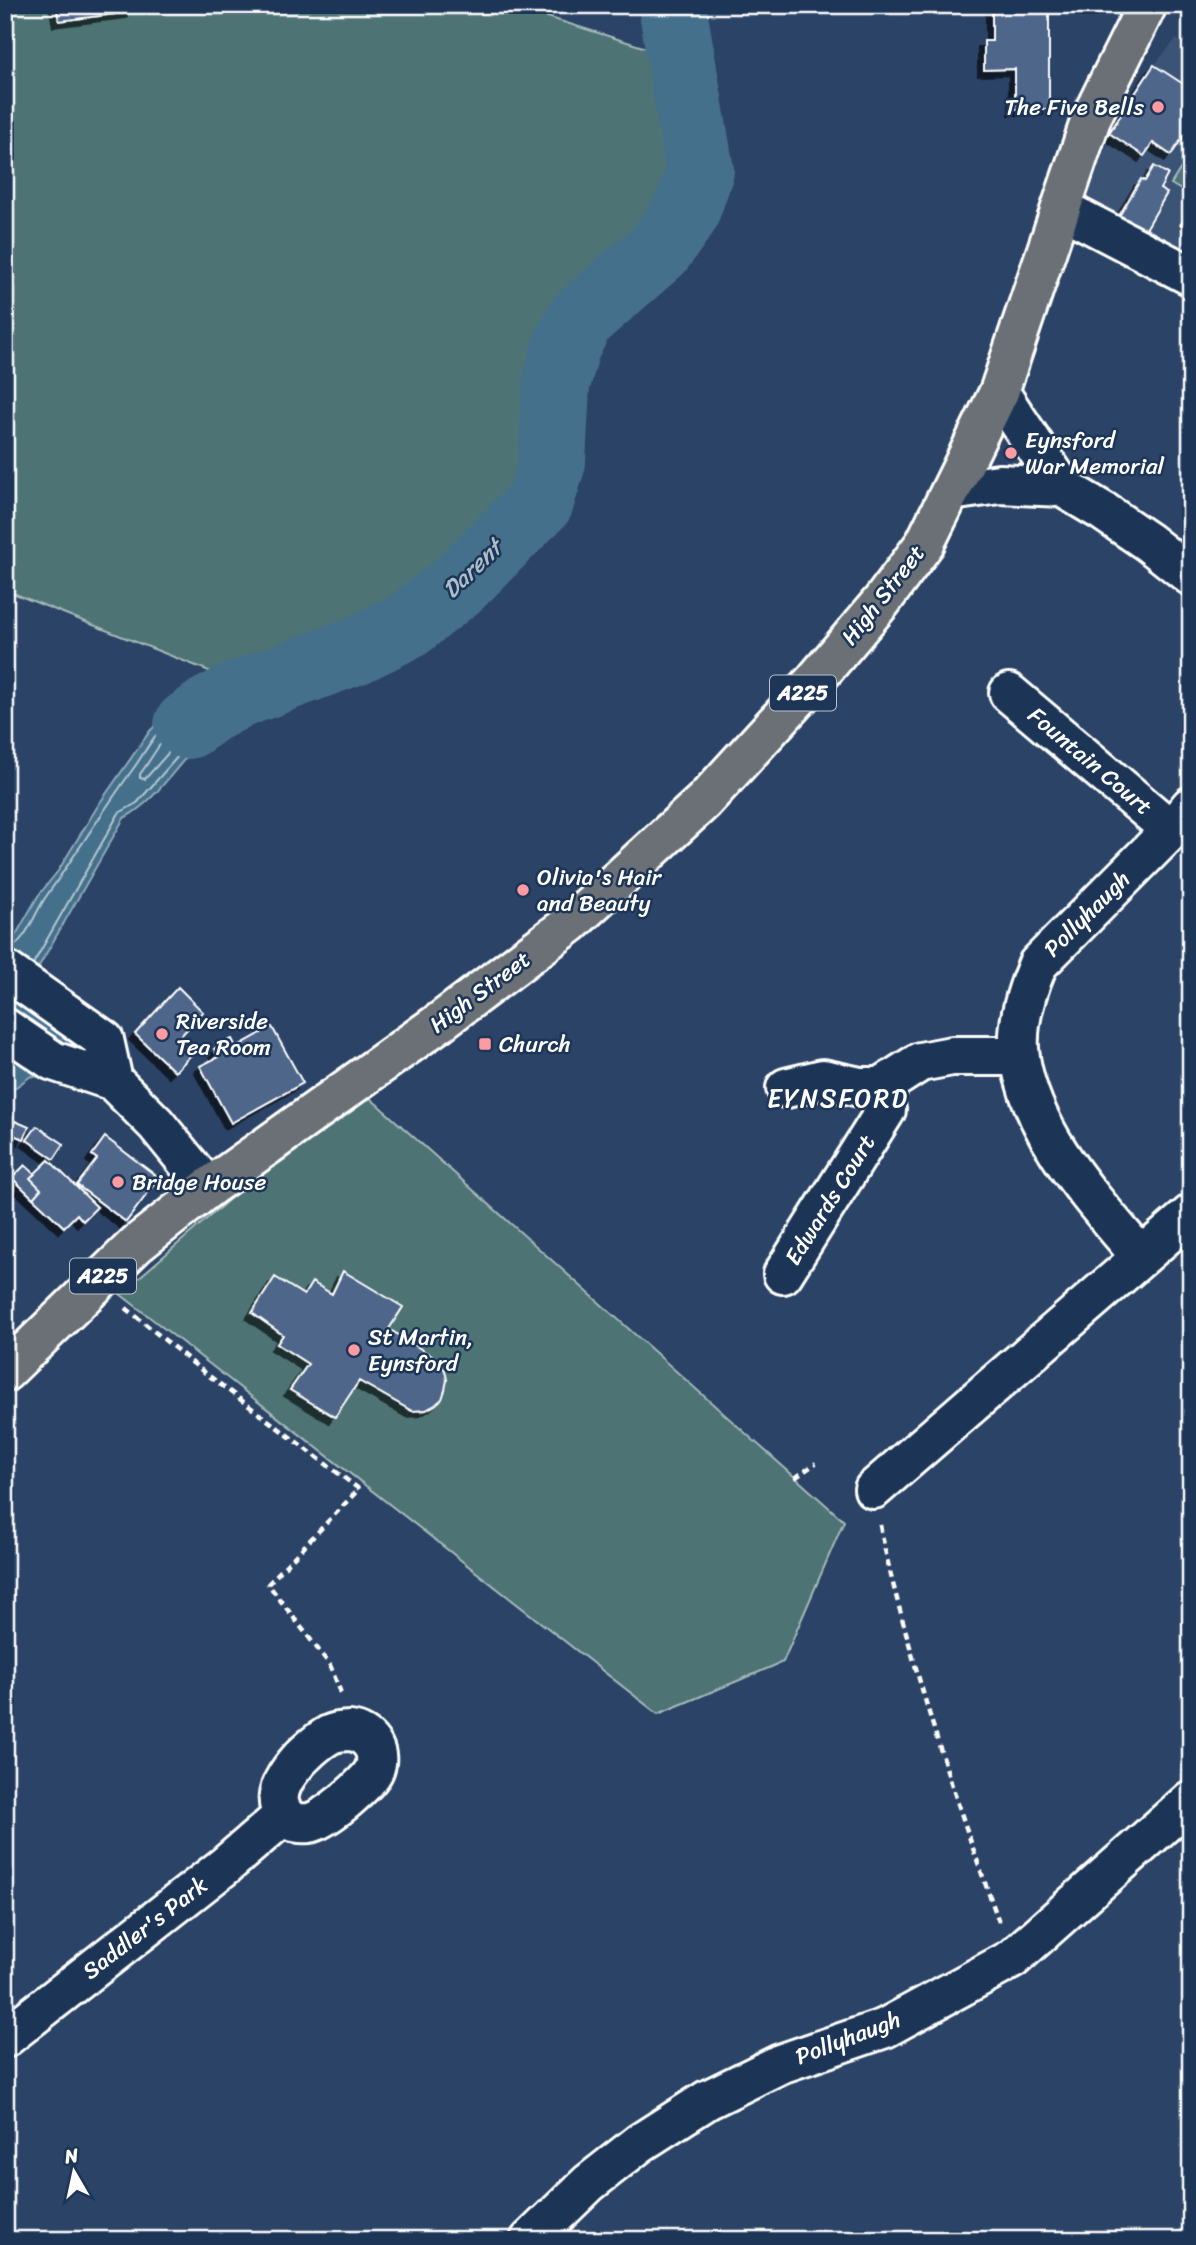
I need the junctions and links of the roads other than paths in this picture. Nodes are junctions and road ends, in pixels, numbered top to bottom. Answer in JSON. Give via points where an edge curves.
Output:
{"nodes":[{"id":1,"x":1147,"y":5,"type":"edge"},
{"id":2,"x":1062,"y":209,"type":"junction"},
{"id":3,"x":1191,"y":276,"type":"edge"},
{"id":4,"x":999,"y":392,"type":"junction"},
{"id":5,"x":1062,"y":487,"type":"junction"},
{"id":6,"x":951,"y":491,"type":"junction"},
{"id":7,"x":1191,"y":576,"type":"edge"},
{"id":8,"x":1009,"y":693,"type":"dead end"},
{"id":9,"x":1181,"y":818,"type":"edge"},
{"id":10,"x":5,"y":970,"type":"edge"},
{"id":11,"x":5,"y":1028,"type":"edge"},
{"id":12,"x":1020,"y":1056,"type":"junction"},
{"id":13,"x":113,"y":1081,"type":"junction"},
{"id":14,"x":881,"y":1087,"type":"junction"},
{"id":15,"x":786,"y":1088,"type":"dead end"},
{"id":16,"x":208,"y":1188,"type":"junction"},
{"id":17,"x":1191,"y":1214,"type":"edge"},
{"id":18,"x":1142,"y":1257,"type":"junction"},
{"id":19,"x":783,"y":1274,"type":"dead end"},
{"id":20,"x":5,"y":1372,"type":"edge"},
{"id":21,"x":874,"y":1489,"type":"road end"},
{"id":22,"x":1191,"y":1800,"type":"edge"},
{"id":23,"x":284,"y":1815,"type":"dead end"},
{"id":24,"x":5,"y":2038,"type":"edge"},
{"id":25,"x":530,"y":2240,"type":"edge"}],
"edges":[{"from":1,"to":2,"type":"main road","name":"High Street","number":"A225","via":[[1092,116]]},
{"from":2,"to":3,"type":"street"},
{"from":2,"to":4,"type":"main road","name":"High Street","number":"A225"},
{"from":4,"to":5,"type":"street"},
{"from":4,"to":6,"type":"main road","name":"High Street","number":"A225"},
{"from":5,"to":6,"type":"street","via":[[999,484]]},
{"from":5,"to":7,"type":"street"},
{"from":6,"to":16,"type":"main road","name":"High Street","number":"A225","via":[[925,543],[882,601],[704,801],[572,922]]},
{"from":8,"to":9,"type":"street","name":"Fountain Court"},
{"from":9,"to":12,"type":"street","name":"Pollyhaugh","via":[[1038,964],[1021,1024]]},
{"from":10,"to":13,"type":"street","via":[[104,1040]]},
{"from":11,"to":13,"type":"street","via":[[53,1061]]},
{"from":12,"to":14,"type":"street","via":[[952,1056],[920,1062]]},
{"from":12,"to":18,"type":"street","name":"Pollyhaugh","via":[[1039,1120],[1087,1192]]},
{"from":13,"to":16,"type":"street","via":[[156,1124]]},
{"from":14,"to":15,"type":"street","via":[[822,1079]]},
{"from":14,"to":19,"type":"street","name":"Edwards Court","via":[[886,1110]]},
{"from":16,"to":20,"type":"main road","number":"A225","via":[[137,1244]]},
{"from":17,"to":18,"type":"street"},
{"from":18,"to":21,"type":"street"},
{"from":22,"to":25,"type":"street","name":"Pollyhaugh","via":[[1012,1959],[885,2028],[780,2064],[707,2100],[589,2183]]},
{"from":23,"to":24,"type":"street","name":"Saddler's Park"}]}
